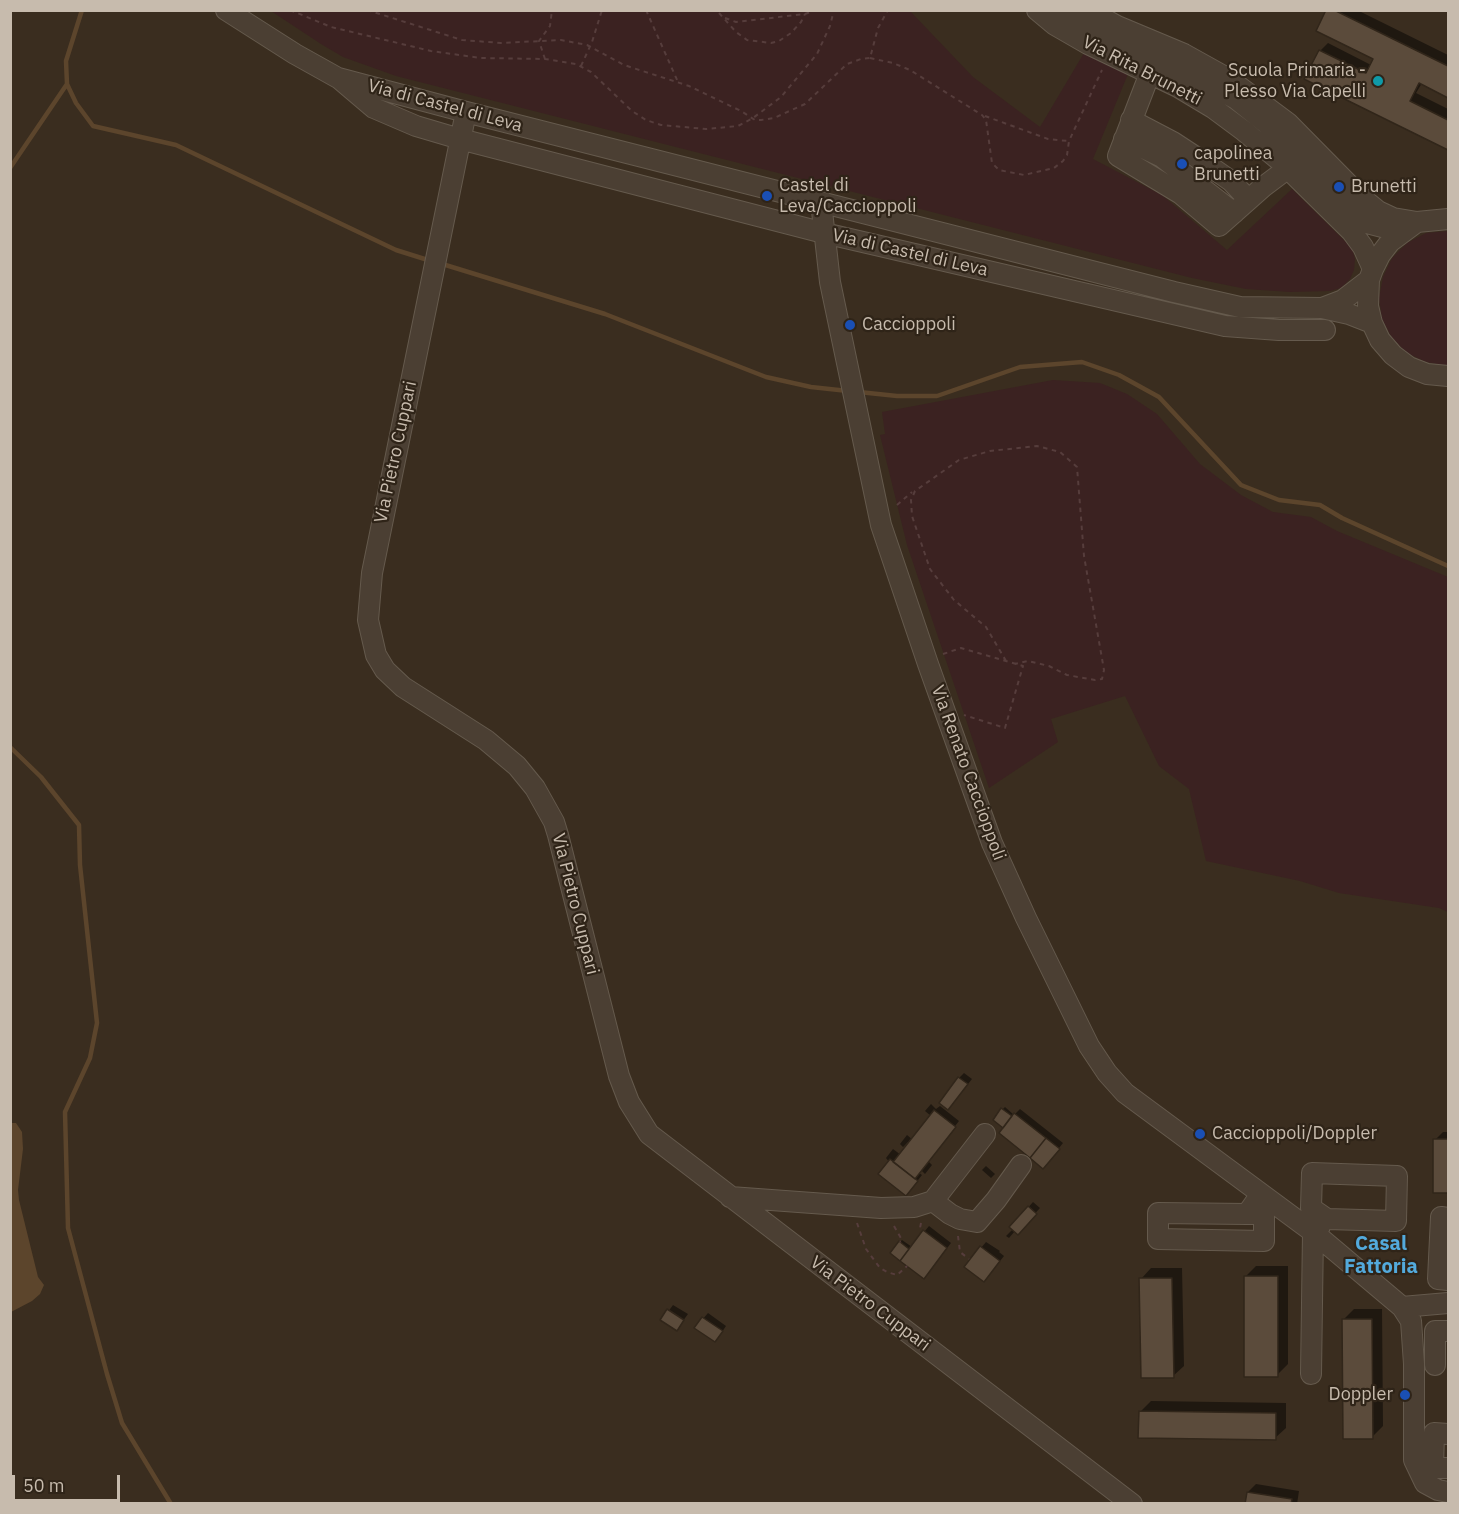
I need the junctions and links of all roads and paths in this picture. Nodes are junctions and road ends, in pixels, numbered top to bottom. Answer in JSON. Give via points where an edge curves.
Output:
{"nodes":[{"id":1,"x":226,"y":10,"type":"edge"},
{"id":2,"x":290,"y":10,"type":"edge"},
{"id":3,"x":367,"y":10,"type":"edge"},
{"id":4,"x":552,"y":10,"type":"edge"},
{"id":5,"x":602,"y":10,"type":"edge"},
{"id":6,"x":646,"y":10,"type":"edge"},
{"id":7,"x":816,"y":10,"type":"edge"},
{"id":8,"x":834,"y":10,"type":"edge"},
{"id":9,"x":888,"y":10,"type":"edge"},
{"id":10,"x":1037,"y":10,"type":"edge"},
{"id":11,"x":1062,"y":10,"type":"edge"},
{"id":12,"x":1088,"y":10,"type":"edge"},
{"id":13,"x":719,"y":12,"type":"edge"},
{"id":14,"x":805,"y":14,"type":"junction"},
{"id":15,"x":539,"y":41,"type":"junction"},
{"id":16,"x":590,"y":46,"type":"junction"},
{"id":17,"x":870,"y":58,"type":"junction"},
{"id":18,"x":545,"y":59,"type":"junction"},
{"id":19,"x":1105,"y":63,"type":"dead end"},
{"id":20,"x":581,"y":66,"type":"junction"},
{"id":21,"x":1149,"y":73,"type":"junction"},
{"id":22,"x":338,"y":78,"type":"junction"},
{"id":23,"x":678,"y":82,"type":"junction"},
{"id":24,"x":1207,"y":84,"type":"junction"},
{"id":25,"x":466,"y":112,"type":"junction"},
{"id":26,"x":982,"y":115,"type":"junction"},
{"id":27,"x":753,"y":118,"type":"junction"},
{"id":28,"x":1131,"y":120,"type":"junction"},
{"id":29,"x":460,"y":139,"type":"junction"},
{"id":30,"x":1069,"y":141,"type":"junction"},
{"id":31,"x":1273,"y":154,"type":"junction"},
{"id":32,"x":1287,"y":169,"type":"junction"},
{"id":33,"x":1248,"y":199,"type":"junction"},
{"id":34,"x":821,"y":202,"type":"junction"},
{"id":35,"x":1449,"y":219,"type":"edge"},
{"id":36,"x":1409,"y":227,"type":"junction"},
{"id":37,"x":824,"y":233,"type":"junction"},
{"id":38,"x":1371,"y":274,"type":"junction"},
{"id":39,"x":1322,"y":308,"type":"junction"},
{"id":40,"x":1372,"y":323,"type":"junction"},
{"id":41,"x":1325,"y":330,"type":"dead end"},
{"id":42,"x":1449,"y":376,"type":"edge"},
{"id":43,"x":915,"y":491,"type":"junction"},
{"id":44,"x":897,"y":505,"type":"dead end"},
{"id":45,"x":943,"y":654,"type":"dead end"},
{"id":46,"x":1006,"y":661,"type":"junction"},
{"id":47,"x":1015,"y":664,"type":"junction"},
{"id":48,"x":964,"y":716,"type":"dead end"},
{"id":49,"x":985,"y":1134,"type":"dead end"},
{"id":50,"x":1021,"y":1165,"type":"dead end"},
{"id":51,"x":1261,"y":1194,"type":"junction"},
{"id":52,"x":730,"y":1197,"type":"junction"},
{"id":53,"x":933,"y":1201,"type":"junction"},
{"id":54,"x":858,"y":1205,"type":"junction"},
{"id":55,"x":1247,"y":1214,"type":"junction"},
{"id":56,"x":1449,"y":1218,"type":"edge"},
{"id":57,"x":960,"y":1219,"type":"junction"},
{"id":58,"x":1320,"y":1226,"type":"junction"},
{"id":59,"x":969,"y":1259,"type":"dead end"},
{"id":60,"x":907,"y":1266,"type":"dead end"},
{"id":61,"x":1449,"y":1280,"type":"edge"},
{"id":62,"x":1449,"y":1303,"type":"edge"},
{"id":63,"x":1402,"y":1307,"type":"junction"},
{"id":64,"x":1449,"y":1331,"type":"edge"},
{"id":65,"x":1414,"y":1364,"type":"junction"},
{"id":66,"x":1442,"y":1366,"type":"edge"},
{"id":67,"x":1311,"y":1374,"type":"dead end"},
{"id":68,"x":1449,"y":1434,"type":"edge"},
{"id":69,"x":1449,"y":1468,"type":"edge"},
{"id":70,"x":1449,"y":1492,"type":"edge"},
{"id":71,"x":1132,"y":1503,"type":"edge"}],
"edges":[{"from":1,"to":22,"type":"street","name":"Via di Castel di Leva"},
{"from":2,"to":18,"type":"path","via":[[331,27],[431,51],[481,58]]},
{"from":3,"to":15,"type":"path","via":[[462,40]]},
{"from":4,"to":15,"type":"path","via":[[550,26]]},
{"from":5,"to":16,"type":"path"},
{"from":6,"to":23,"type":"path"},
{"from":7,"to":14,"type":"path"},
{"from":8,"to":27,"type":"path","via":[[825,40],[807,68],[781,97]]},
{"from":9,"to":17,"type":"path","via":[[878,28]]},
{"from":10,"to":21,"type":"street","name":"Via Rita Brunetti","via":[[1074,36]]},
{"from":11,"to":24,"type":"street","name":"Via Rita Brunetti","via":[[1111,39]]},
{"from":12,"to":36,"type":"street","name":"Via Rita Brunetti","via":[[1229,79],[1288,123],[1378,211]]},
{"from":13,"to":14,"type":"path","via":[[736,22]]},
{"from":13,"to":14,"type":"path","via":[[747,40],[771,43],[791,33]]},
{"from":15,"to":16,"type":"path","via":[[561,40]]},
{"from":15,"to":18,"type":"path"},
{"from":16,"to":20,"type":"path"},
{"from":16,"to":23,"type":"path","via":[[624,65]]},
{"from":17,"to":26,"type":"path","via":[[910,70]]},
{"from":17,"to":27,"type":"path","via":[[847,64],[805,104],[774,118]]},
{"from":18,"to":20,"type":"path"},
{"from":19,"to":30,"type":"path"},
{"from":20,"to":27,"type":"path","via":[[633,111],[652,122],[717,129],[738,126]]},
{"from":21,"to":28,"type":"street"},
{"from":21,"to":31,"type":"street","name":"Via Rita Brunetti","via":[[1213,108]]},
{"from":22,"to":25,"type":"street","name":"Via di Castel di Leva"},
{"from":22,"to":29,"type":"street","name":"Via di Castel di Leva","via":[[384,114]]},
{"from":23,"to":27,"type":"path"},
{"from":24,"to":31,"type":"street","name":"Via Rita Brunetti","via":[[1254,123]]},
{"from":24,"to":36,"type":"street","name":"Via Rita Brunetti","via":[[1254,112],[1367,223]]},
{"from":25,"to":29,"type":"street","name":"Via Pietro Cuppari"},
{"from":25,"to":34,"type":"street","name":"Via di Castel di Leva"},
{"from":26,"to":30,"type":"path","via":[[1048,139]]},
{"from":26,"to":30,"type":"path","via":[[992,163],[999,170],[1024,175],[1054,168],[1067,155]]},
{"from":28,"to":33,"type":"street","via":[[1205,163]]},
{"from":28,"to":33,"type":"street","via":[[1118,156],[1182,194],[1219,226]]},
{"from":29,"to":37,"type":"street","name":"Via di Castel di Leva"},
{"from":29,"to":52,"type":"street","name":"Via Pietro Cuppari","via":[[372,573],[368,620],[373,650],[385,670],[403,687],[491,744],[535,788],[558,835],[629,1102],[649,1134]]},
{"from":31,"to":32,"type":"street","name":"Via Rita Brunetti"},
{"from":32,"to":33,"type":"street"},
{"from":32,"to":38,"type":"street","name":"Via Rita Brunetti","via":[[1352,232],[1363,247]]},
{"from":34,"to":37,"type":"street","name":"Via Renato Caccioppoli"},
{"from":34,"to":39,"type":"street","name":"Via di Castel di Leva","via":[[1240,307]]},
{"from":35,"to":36,"type":"street"},
{"from":36,"to":38,"type":"street","name":"Via di Castel di Leva","via":[[1385,248]]},
{"from":37,"to":41,"type":"street","name":"Via di Castel di Leva","via":[[1225,326]]},
{"from":37,"to":51,"type":"street","name":"Via Renato Caccioppoli","via":[[830,282],[888,549],[992,843],[1082,1032],[1103,1067],[1125,1093]]},
{"from":38,"to":39,"type":"street","name":"Via di Castel di Leva","via":[[1343,300]]},
{"from":38,"to":40,"type":"street","via":[[1368,306]]},
{"from":39,"to":40,"type":"street","name":"Via di Castel di Leva"},
{"from":40,"to":42,"type":"street","via":[[1380,340],[1409,367]]},
{"from":43,"to":44,"type":"path"},
{"from":43,"to":46,"type":"path","via":[[910,500],[912,516],[930,569],[954,600],[986,627]]},
{"from":43,"to":47,"type":"path","via":[[959,460],[990,452],[1037,446],[1060,452],[1077,467],[1084,556],[1104,670],[1102,679],[1068,675],[1028,661]]},
{"from":45,"to":46,"type":"path","via":[[961,648]]},
{"from":46,"to":47,"type":"path"},
{"from":47,"to":48,"type":"path","via":[[1023,666],[1005,728]]},
{"from":49,"to":53,"type":"street"},
{"from":50,"to":57,"type":"street","via":[[977,1222]]},
{"from":51,"to":55,"type":"street"},
{"from":51,"to":58,"type":"street","name":"Via Renato Caccioppoli"},
{"from":52,"to":54,"type":"street"},
{"from":52,"to":71,"type":"street","name":"Via Pietro Cuppari"},
{"from":53,"to":54,"type":"street","via":[[914,1207]]},
{"from":53,"to":57,"type":"street"},
{"from":54,"to":60,"type":"path","via":[[856,1222],[877,1265],[897,1275]]},
{"from":55,"to":55,"type":"street","via":[[1158,1213],[1158,1239],[1264,1241],[1264,1214]]},
{"from":56,"to":61,"type":"street","via":[[1441,1218],[1438,1279]]},
{"from":57,"to":59,"type":"path","via":[[960,1252]]},
{"from":58,"to":58,"type":"street","via":[[1311,1208],[1312,1173],[1397,1176],[1396,1221]]},
{"from":58,"to":63,"type":"street","name":"Via Renato Caccioppoli"},
{"from":58,"to":67,"type":"street"},
{"from":62,"to":63,"type":"street"},
{"from":63,"to":65,"type":"street","via":[[1411,1321]]},
{"from":64,"to":66,"type":"street","via":[[1435,1331]]},
{"from":65,"to":66,"type":"street"},
{"from":65,"to":70,"type":"street","via":[[1414,1460],[1425,1483]]},
{"from":68,"to":69,"type":"street","via":[[1434,1433],[1433,1468]]}]}
